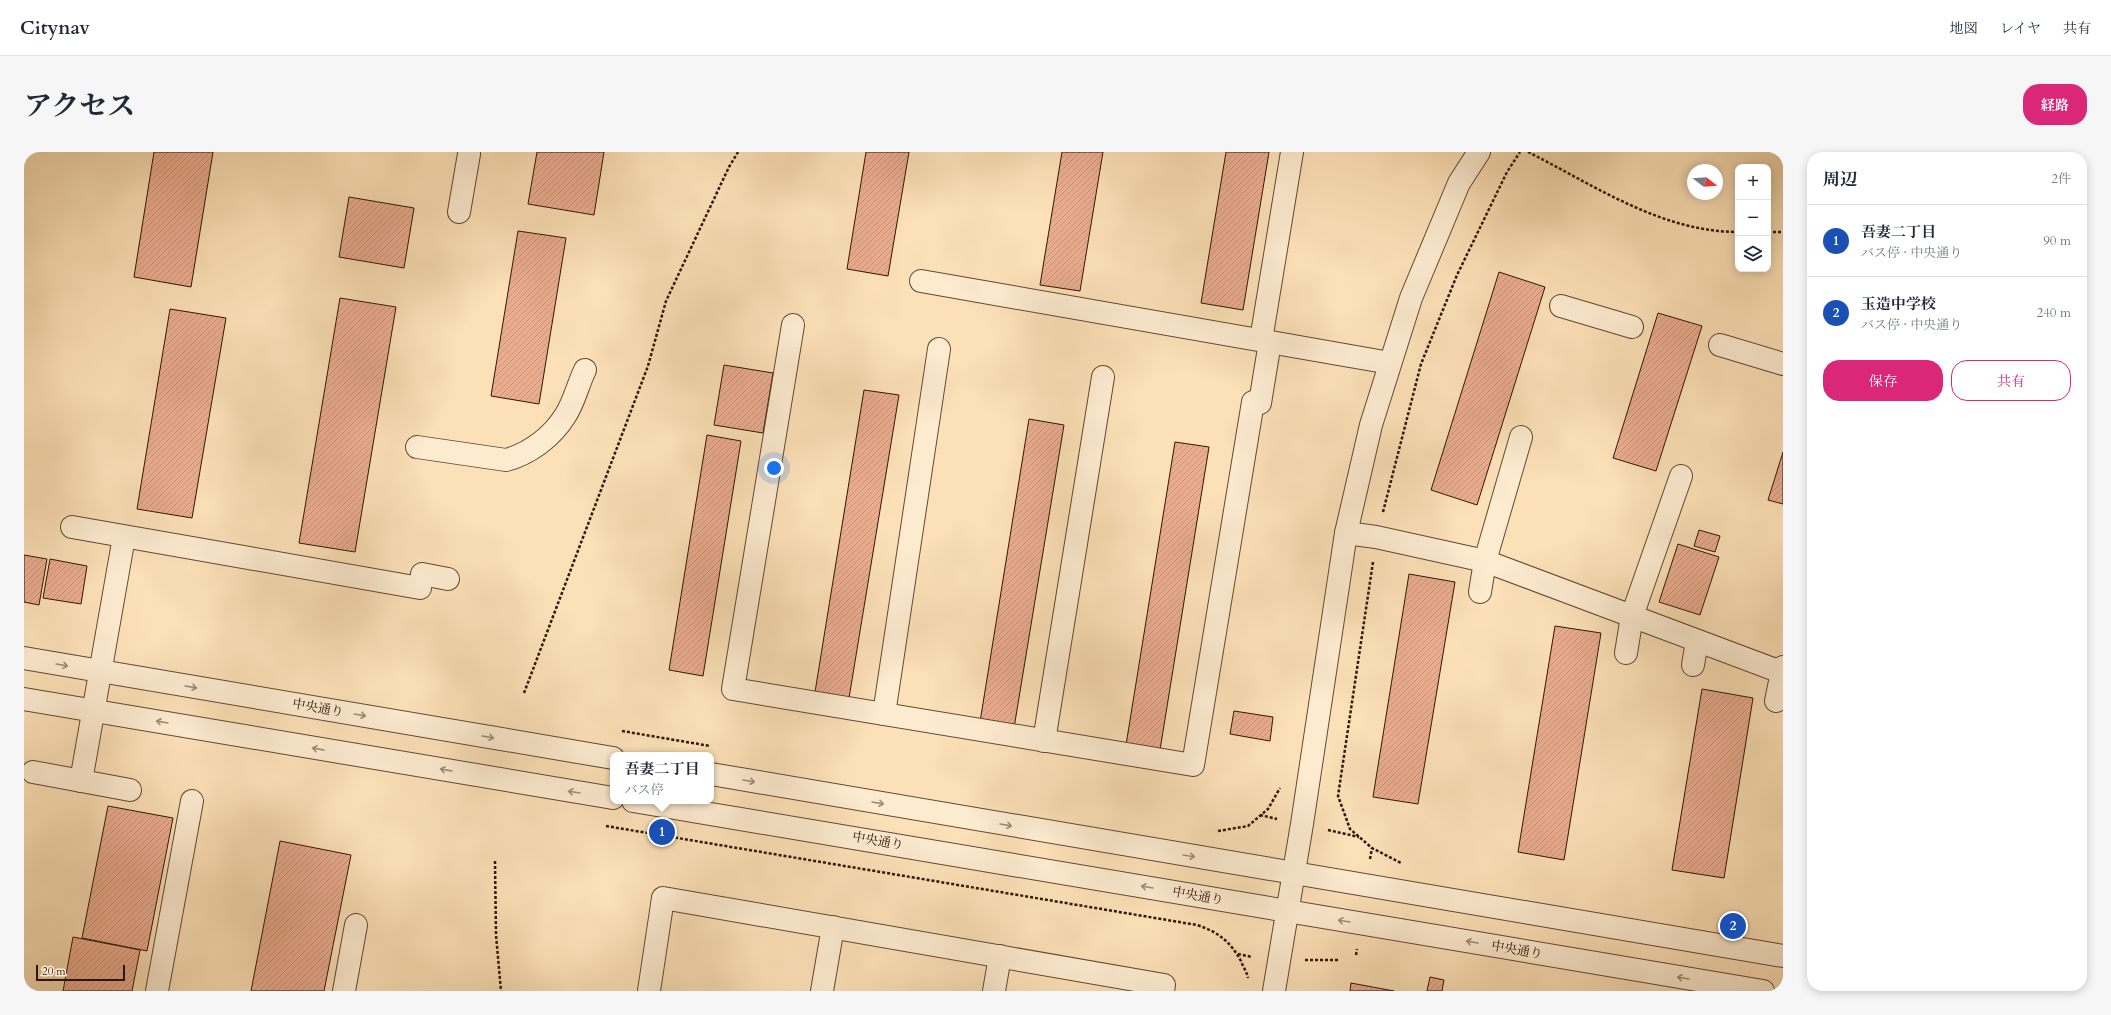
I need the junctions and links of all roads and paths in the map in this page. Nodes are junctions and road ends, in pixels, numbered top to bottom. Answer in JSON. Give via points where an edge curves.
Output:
{"nodes":[{"id":1,"x":738,"y":152,"type":"edge"},
{"id":2,"x":1292,"y":152,"type":"edge"},
{"id":3,"x":1479,"y":152,"type":"edge"},
{"id":4,"x":1520,"y":152,"type":"edge"},
{"id":5,"x":1528,"y":152,"type":"edge"},
{"id":6,"x":469,"y":154,"type":"dead end"},
{"id":7,"x":459,"y":212,"type":"dead end"},
{"id":8,"x":1735,"y":232,"type":"edge"},
{"id":9,"x":1771,"y":232,"type":"edge"},
{"id":10,"x":1783,"y":232,"type":"edge"},
{"id":11,"x":921,"y":281,"type":"dead end"},
{"id":12,"x":1561,"y":306,"type":"dead end"},
{"id":13,"x":793,"y":325,"type":"dead end"},
{"id":14,"x":1632,"y":327,"type":"dead end"},
{"id":15,"x":1266,"y":341,"type":"junction"},
{"id":16,"x":1720,"y":345,"type":"dead end"},
{"id":17,"x":939,"y":349,"type":"dead end"},
{"id":18,"x":1390,"y":363,"type":"junction"},
{"id":19,"x":1783,"y":364,"type":"edge"},
{"id":20,"x":584,"y":370,"type":"dead end"},
{"id":21,"x":1103,"y":377,"type":"dead end"},
{"id":22,"x":1521,"y":437,"type":"dead end"},
{"id":23,"x":417,"y":446,"type":"dead end"},
{"id":24,"x":1681,"y":476,"type":"dead end"},
{"id":25,"x":72,"y":527,"type":"dead end"},
{"id":26,"x":1346,"y":533,"type":"junction"},
{"id":27,"x":124,"y":537,"type":"junction"},
{"id":28,"x":1376,"y":537,"type":"junction"},
{"id":29,"x":1486,"y":561,"type":"junction"},
{"id":30,"x":448,"y":579,"type":"dead end"},
{"id":31,"x":1480,"y":592,"type":"dead end"},
{"id":32,"x":1632,"y":616,"type":"junction"},
{"id":33,"x":1697,"y":641,"type":"junction"},
{"id":34,"x":1626,"y":653,"type":"dead end"},
{"id":35,"x":24,"y":658,"type":"edge"},
{"id":36,"x":1693,"y":665,"type":"dead end"},
{"id":37,"x":100,"y":671,"type":"junction"},
{"id":38,"x":1782,"y":672,"type":"edge"},
{"id":39,"x":524,"y":693,"type":"dead end"},
{"id":40,"x":24,"y":699,"type":"edge"},
{"id":41,"x":1776,"y":701,"type":"dead end"},
{"id":42,"x":93,"y":710,"type":"junction"},
{"id":43,"x":884,"y":714,"type":"junction"},
{"id":44,"x":1044,"y":741,"type":"junction"},
{"id":45,"x":610,"y":757,"type":"edge"},
{"id":46,"x":33,"y":772,"type":"dead end"},
{"id":47,"x":714,"y":775,"type":"edge"},
{"id":48,"x":81,"y":781,"type":"junction"},
{"id":49,"x":130,"y":790,"type":"dead end"},
{"id":50,"x":610,"y":797,"type":"edge"},
{"id":51,"x":192,"y":801,"type":"dead end"},
{"id":52,"x":652,"y":804,"type":"edge"},
{"id":53,"x":600,"y":825,"type":"dead end"},
{"id":54,"x":495,"y":861,"type":"dead end"},
{"id":55,"x":1402,"y":863,"type":"dead end"},
{"id":56,"x":1293,"y":873,"type":"junction"},
{"id":57,"x":1287,"y":912,"type":"junction"},
{"id":58,"x":356,"y":925,"type":"dead end"},
{"id":59,"x":833,"y":927,"type":"junction"},
{"id":60,"x":1000,"y":956,"type":"junction"},
{"id":61,"x":1783,"y":956,"type":"edge"},
{"id":62,"x":1248,"y":983,"type":"dead end"},
{"id":63,"x":157,"y":991,"type":"edge"},
{"id":64,"x":344,"y":991,"type":"edge"},
{"id":65,"x":501,"y":991,"type":"edge"},
{"id":66,"x":648,"y":991,"type":"edge"},
{"id":67,"x":822,"y":991,"type":"edge"},
{"id":68,"x":994,"y":991,"type":"edge"},
{"id":69,"x":1163,"y":991,"type":"edge"},
{"id":70,"x":1274,"y":991,"type":"edge"},
{"id":71,"x":1763,"y":991,"type":"edge"}],
"edges":[{"from":1,"to":39,"type":"path","via":[[728,167],[666,301],[648,366]]},
{"from":2,"to":15,"type":"street"},
{"from":3,"to":18,"type":"street","via":[[1456,190],[1411,298]]},
{"from":4,"to":28,"type":"path","via":[[1457,275],[1421,364]]},
{"from":5,"to":8,"type":"path","via":[[1672,223],[1699,229]]},
{"from":6,"to":7,"type":"street"},
{"from":9,"to":10,"type":"path"},
{"from":11,"to":15,"type":"street"},
{"from":12,"to":14,"type":"street"},
{"from":13,"to":43,"type":"street","via":[[733,689]]},
{"from":15,"to":18,"type":"street"},
{"from":15,"to":44,"type":"street","via":[[1193,765]]},
{"from":16,"to":19,"type":"street"},
{"from":17,"to":43,"type":"street"},
{"from":18,"to":26,"type":"street","via":[[1371,425]]},
{"from":20,"to":23,"type":"street","via":[[565,416],[543,442],[517,457],[506,460]]},
{"from":21,"to":44,"type":"street"},
{"from":22,"to":29,"type":"street"},
{"from":24,"to":32,"type":"street"},
{"from":25,"to":27,"type":"street"},
{"from":26,"to":28,"type":"street"},
{"from":26,"to":56,"type":"street"},
{"from":27,"to":30,"type":"street","via":[[420,588],[422,574]]},
{"from":27,"to":37,"type":"street"},
{"from":28,"to":29,"type":"street"},
{"from":28,"to":55,"type":"path","via":[[1338,796],[1350,829],[1372,848]]},
{"from":29,"to":31,"type":"street"},
{"from":29,"to":32,"type":"street","via":[[1550,594]]},
{"from":32,"to":33,"type":"street"},
{"from":32,"to":34,"type":"street"},
{"from":33,"to":36,"type":"street"},
{"from":33,"to":38,"type":"street"},
{"from":35,"to":37,"type":"street","name":"中央通り","one_way":true},
{"from":37,"to":42,"type":"street"},
{"from":37,"to":45,"type":"street","name":"中央通り","one_way":true},
{"from":38,"to":41,"type":"street"},
{"from":40,"to":42,"type":"street"},
{"from":42,"to":48,"type":"street"},
{"from":50,"to":42,"type":"street","one_way":true},
{"from":43,"to":44,"type":"street"},
{"from":46,"to":48,"type":"street"},
{"from":47,"to":56,"type":"street","one_way":true},
{"from":48,"to":49,"type":"street"},
{"from":51,"to":63,"type":"street"},
{"from":57,"to":52,"type":"street","name":"中央通り","one_way":true},
{"from":53,"to":62,"type":"path","via":[[1197,925],[1214,930],[1227,939],[1248,976]]},
{"from":54,"to":65,"type":"path","via":[[496,935]]},
{"from":56,"to":57,"type":"street"},
{"from":56,"to":61,"type":"street"},
{"from":57,"to":70,"type":"street"},
{"from":71,"to":57,"type":"street","name":"中央通り","one_way":true},
{"from":58,"to":64,"type":"street"},
{"from":59,"to":60,"type":"street"},
{"from":59,"to":66,"type":"street","via":[[663,898]]},
{"from":59,"to":67,"type":"street"},
{"from":60,"to":68,"type":"street"},
{"from":60,"to":69,"type":"street","via":[[1164,985]]}]}
